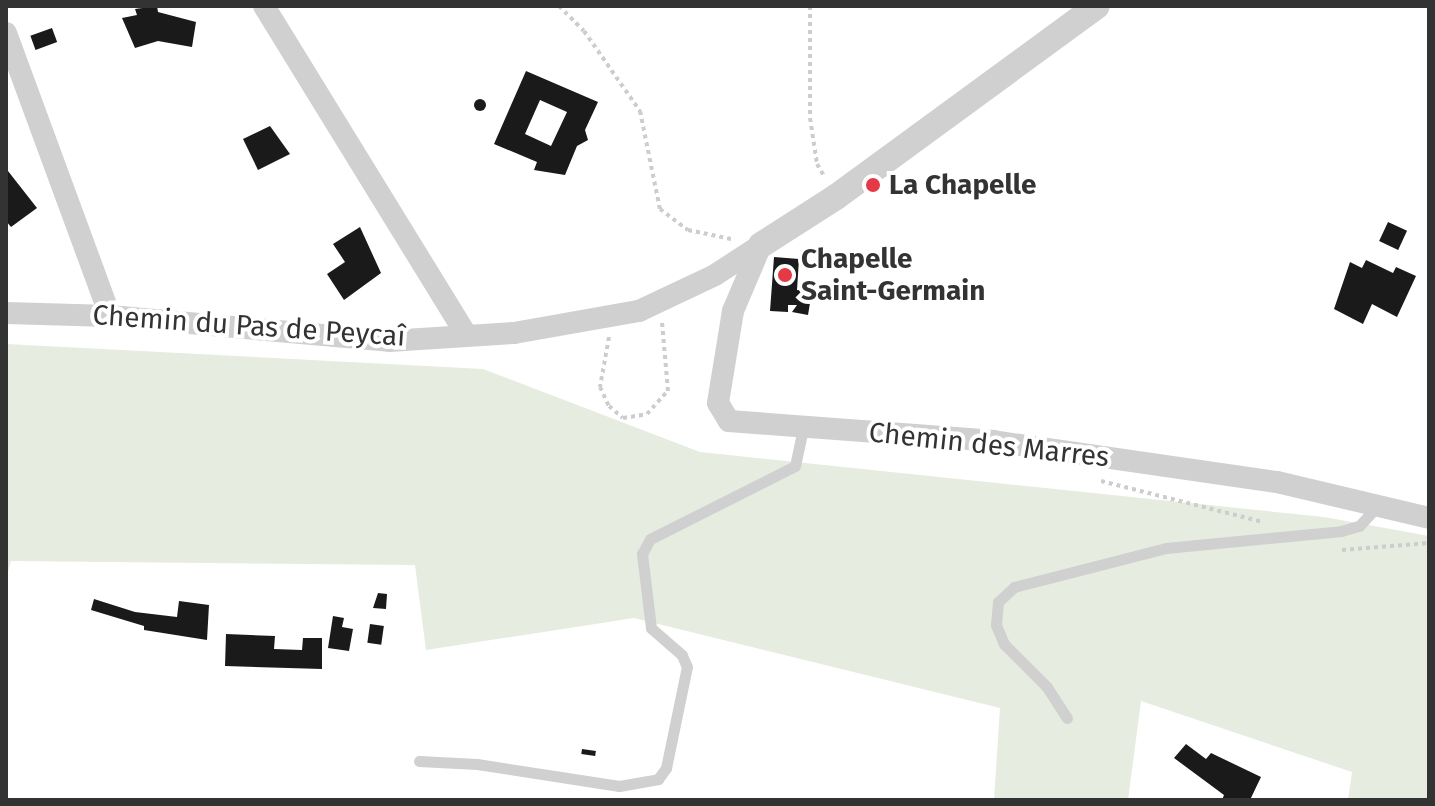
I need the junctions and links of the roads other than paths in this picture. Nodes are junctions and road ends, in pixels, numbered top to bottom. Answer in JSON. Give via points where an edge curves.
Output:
{"nodes":[{"id":1,"x":264,"y":6,"type":"edge"},
{"id":2,"x":1097,"y":6,"type":"edge"},
{"id":3,"x":6,"y":33,"type":"edge"},
{"id":4,"x":761,"y":245,"type":"junction"},
{"id":5,"x":6,"y":313,"type":"edge"},
{"id":6,"x":110,"y":316,"type":"junction"},
{"id":7,"x":465,"y":333,"type":"junction"},
{"id":8,"x":803,"y":427,"type":"junction"},
{"id":9,"x":1376,"y":508,"type":"junction"},
{"id":10,"x":1429,"y":518,"type":"edge"},
{"id":11,"x":1067,"y":718,"type":"dead end"},
{"id":12,"x":419,"y":761,"type":"dead end"}],
"edges":[{"from":1,"to":7,"type":"street"},
{"from":2,"to":4,"type":"street","via":[[836,197]]},
{"from":3,"to":6,"type":"street"},
{"from":4,"to":7,"type":"street","name":"Chemin du Pas de Peycaî","via":[[665,299],[615,315],[514,333]]},
{"from":4,"to":8,"type":"street","name":"Chemin des Marres","via":[[733,311],[718,403],[729,421]]},
{"from":5,"to":6,"type":"street","name":"Chemin du Pas de Peycaî"},
{"from":6,"to":7,"type":"street","name":"Chemin du Pas de Peycaî","via":[[389,341]]},
{"from":8,"to":9,"type":"street","name":"Chemin des Marres","via":[[992,441],[1277,482]]},
{"from":8,"to":12,"type":"lane","via":[[795,466],[650,539],[642,554],[651,628],[682,655],[687,667],[666,768],[658,779],[619,786],[477,764]]},
{"from":9,"to":10,"type":"street","name":"Chemin des Marres"},
{"from":9,"to":11,"type":"lane","via":[[1359,526],[1166,548],[1014,587],[998,602],[996,625],[1004,644],[1047,687]]}]}
